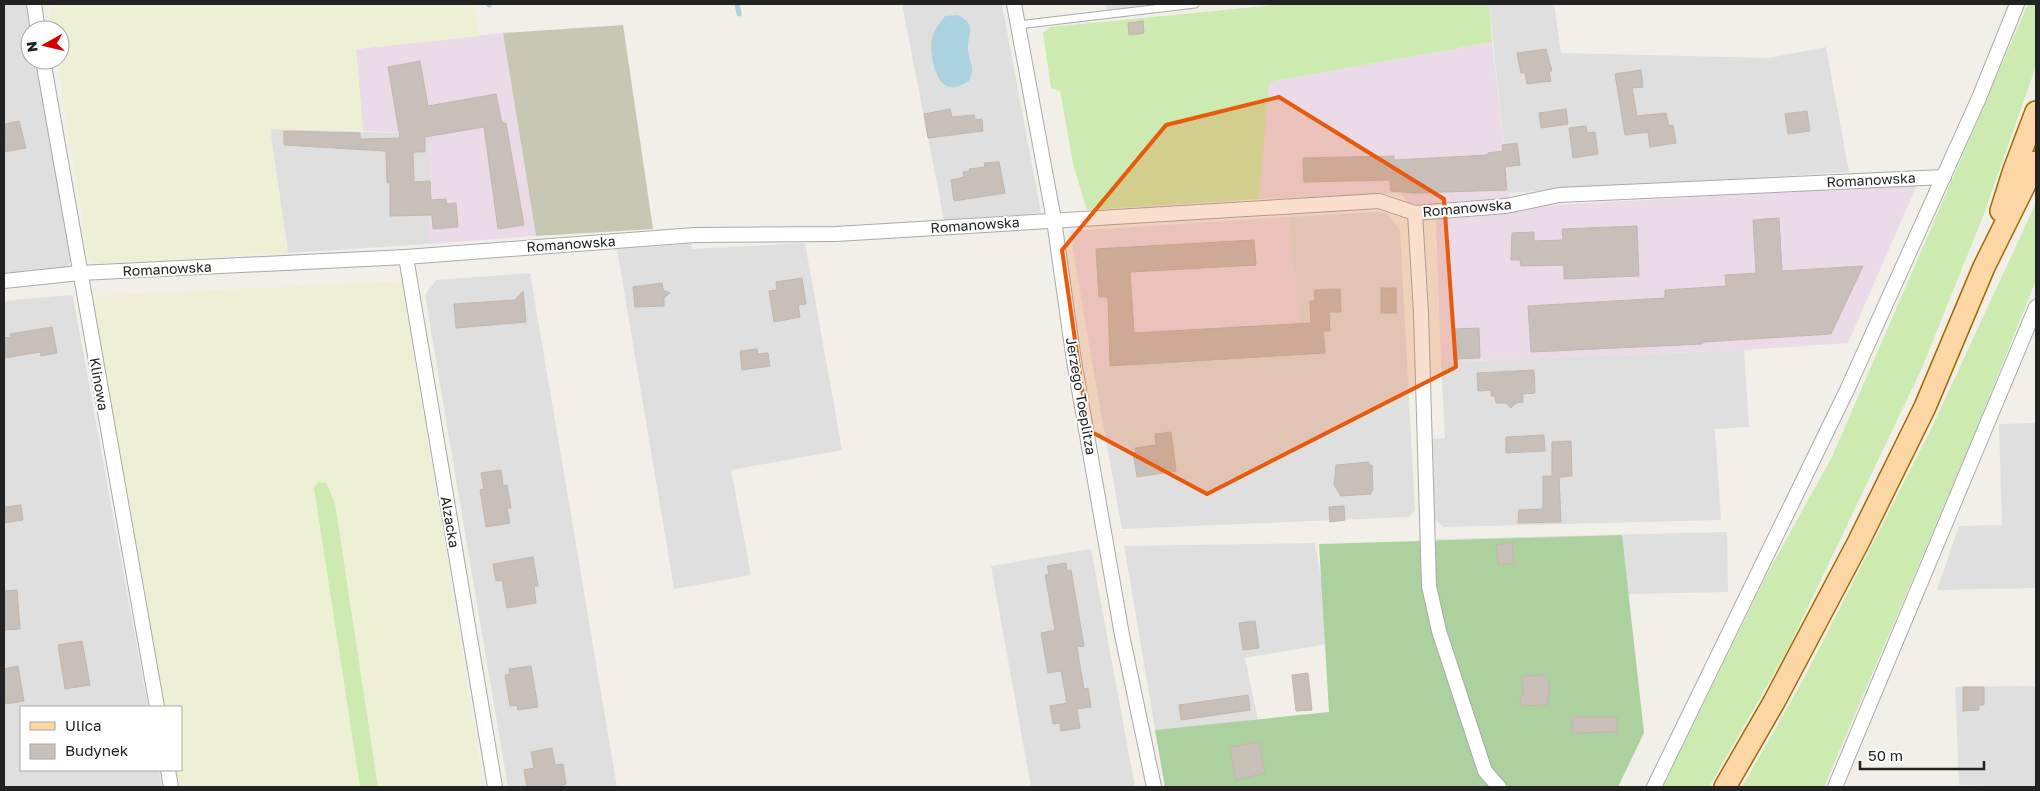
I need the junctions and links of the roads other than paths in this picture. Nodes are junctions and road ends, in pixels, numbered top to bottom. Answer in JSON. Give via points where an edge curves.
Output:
{"nodes":[{"id":1,"x":34,"y":4,"type":"edge"},
{"id":2,"x":1014,"y":4,"type":"edge"},
{"id":3,"x":1195,"y":4,"type":"edge"},
{"id":4,"x":2017,"y":4,"type":"edge"},
{"id":5,"x":36,"y":20,"type":"edge"},
{"id":6,"x":1018,"y":25,"type":"junction"},
{"id":7,"x":45,"y":70,"type":"edge"},
{"id":8,"x":2036,"y":112,"type":"edge"},
{"id":9,"x":2036,"y":162,"type":"edge"},
{"id":10,"x":1944,"y":176,"type":"junction"},
{"id":11,"x":1415,"y":213,"type":"junction"},
{"id":12,"x":1054,"y":220,"type":"junction"},
{"id":13,"x":406,"y":257,"type":"junction"},
{"id":14,"x":1984,"y":266,"type":"junction"},
{"id":15,"x":80,"y":273,"type":"junction"},
{"id":16,"x":4,"y":281,"type":"edge"},
{"id":17,"x":2036,"y":307,"type":"edge"},
{"id":18,"x":157,"y":706,"type":"edge"},
{"id":19,"x":168,"y":771,"type":"edge"},
{"id":20,"x":171,"y":787,"type":"edge"},
{"id":21,"x":496,"y":787,"type":"edge"},
{"id":22,"x":1154,"y":787,"type":"edge"},
{"id":23,"x":1499,"y":787,"type":"edge"},
{"id":24,"x":1654,"y":787,"type":"edge"},
{"id":25,"x":1725,"y":787,"type":"edge"},
{"id":26,"x":1835,"y":787,"type":"edge"}],
"edges":[{"from":1,"to":5,"type":"street"},
{"from":2,"to":6,"type":"street","name":"Jerzego Toeplitza"},
{"from":3,"to":6,"type":"lane"},
{"from":4,"to":10,"type":"street"},
{"from":6,"to":12,"type":"street","name":"Jerzego Toeplitza"},
{"from":7,"to":15,"type":"street","name":"Klinowa"},
{"from":8,"to":14,"type":"main road"},
{"from":9,"to":14,"type":"main road"},
{"from":10,"to":11,"type":"street","name":"Romanowska","via":[[1558,195],[1506,206]]},
{"from":10,"to":24,"type":"street","via":[[1818,452]]},
{"from":11,"to":12,"type":"street","name":"Romanowska","via":[[1379,201]]},
{"from":11,"to":23,"type":"street","via":[[1429,586],[1439,631],[1485,771]]},
{"from":12,"to":13,"type":"street","name":"Romanowska","via":[[836,234],[695,235]]},
{"from":12,"to":22,"type":"street","name":"Jerzego Toeplitza","via":[[1074,360],[1122,635]]},
{"from":13,"to":15,"type":"street","name":"Romanowska"},
{"from":13,"to":21,"type":"street","name":"Alzacka"},
{"from":14,"to":25,"type":"main road","via":[[1925,407],[1858,543]]},
{"from":15,"to":16,"type":"street","name":"Romanowska"},
{"from":15,"to":18,"type":"street","name":"Klinowa"},
{"from":17,"to":26,"type":"street"},
{"from":19,"to":20,"type":"street"}]}
